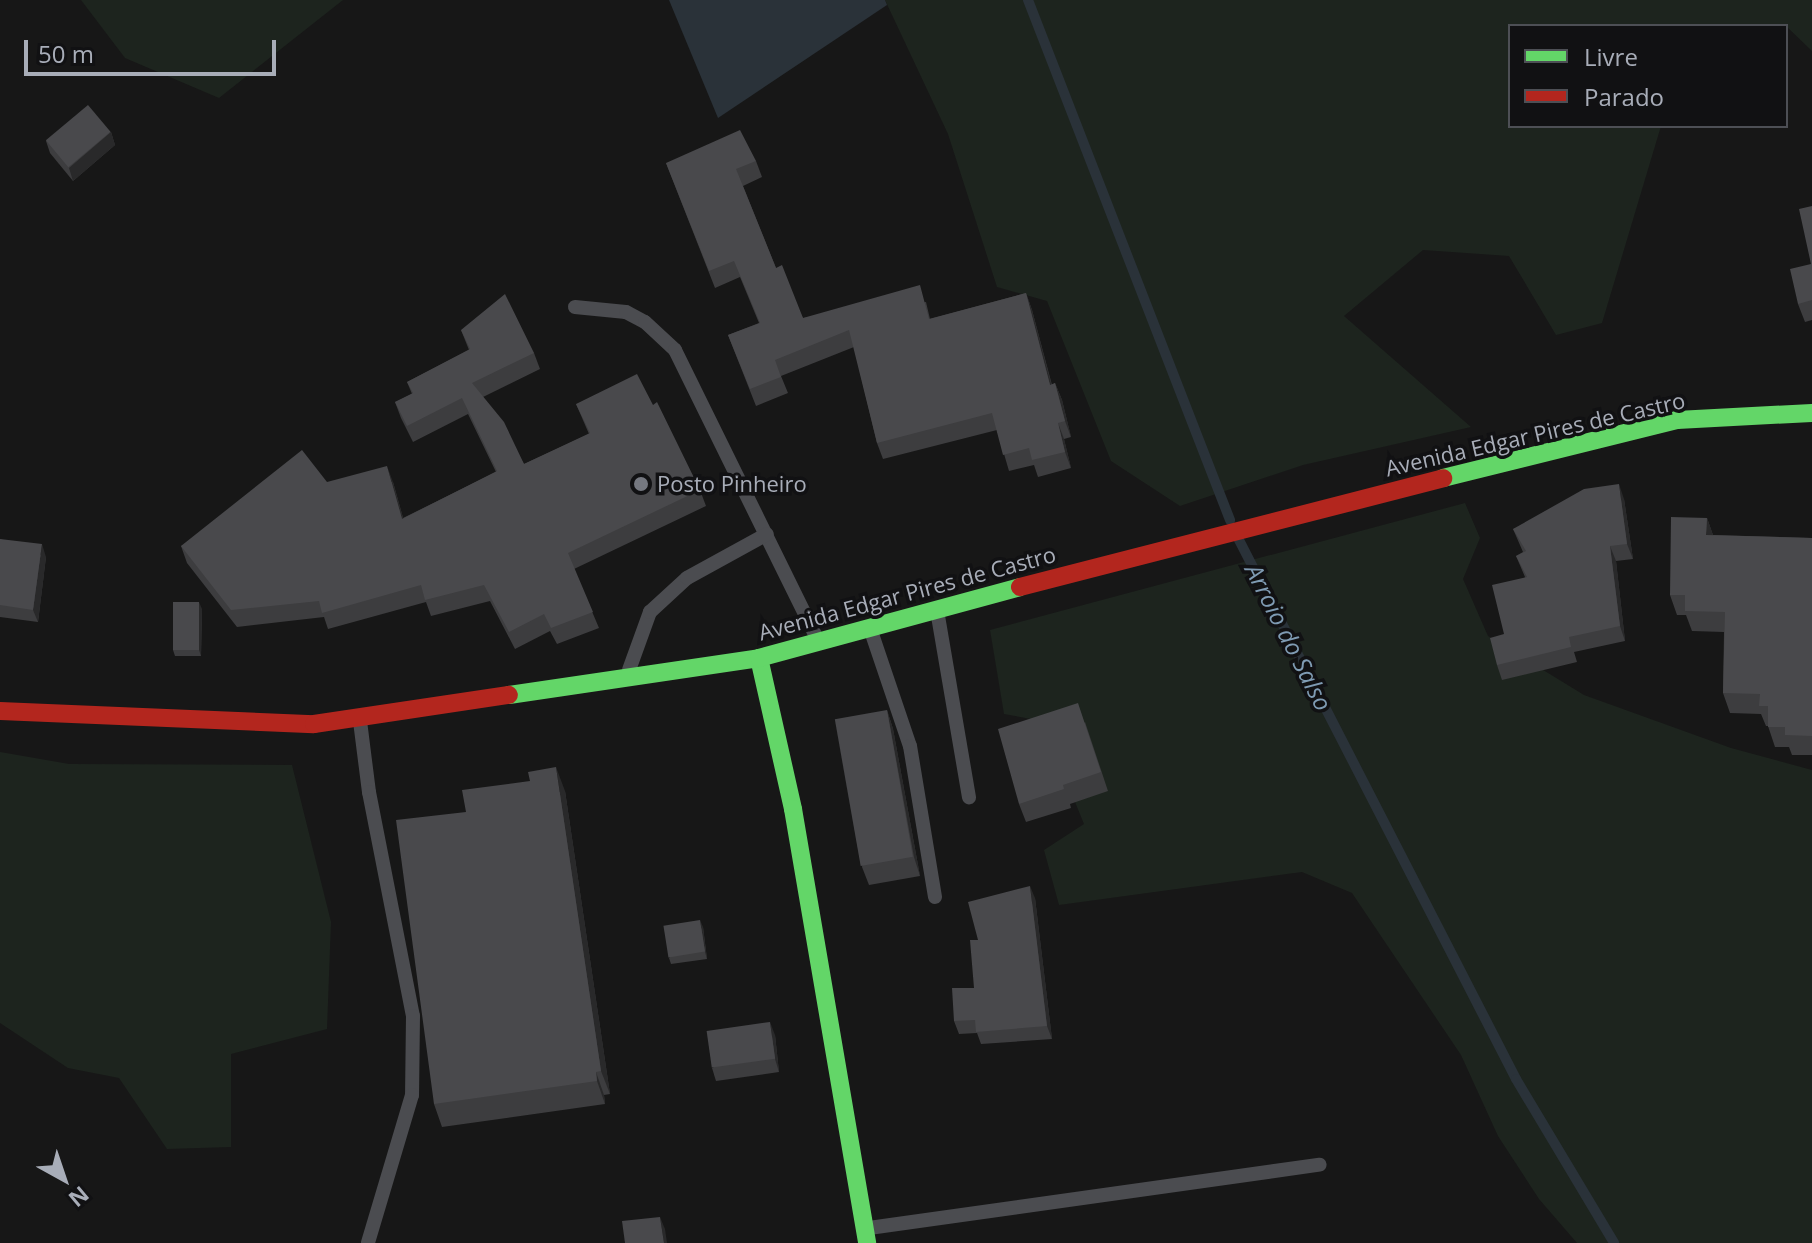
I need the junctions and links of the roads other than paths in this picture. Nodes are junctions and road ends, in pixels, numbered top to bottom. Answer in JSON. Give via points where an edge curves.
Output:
{"nodes":[{"id":1,"x":575,"y":307,"type":"dead end"},
{"id":2,"x":1812,"y":413,"type":"edge"},
{"id":3,"x":767,"y":534,"type":"junction"},
{"id":4,"x":937,"y":610,"type":"junction"},
{"id":5,"x":869,"y":628,"type":"junction"},
{"id":6,"x":819,"y":642,"type":"junction"},
{"id":7,"x":759,"y":658,"type":"junction"},
{"id":8,"x":626,"y":678,"type":"junction"},
{"id":9,"x":0,"y":711,"type":"edge"},
{"id":10,"x":360,"y":717,"type":"junction"},
{"id":11,"x":969,"y":797,"type":"dead end"},
{"id":12,"x":935,"y":897,"type":"dead end"},
{"id":13,"x":1320,"y":1165,"type":"dead end"},
{"id":14,"x":866,"y":1236,"type":"edge"},
{"id":15,"x":368,"y":1243,"type":"edge"}],
"edges":[{"from":1,"to":3,"type":"lane","via":[[626,312],[675,350]]},
{"from":2,"to":4,"type":"main road","name":"Avenida Edgar Pires de Castro","via":[[1677,420]]},
{"from":3,"to":6,"type":"lane"},
{"from":3,"to":8,"type":"lane","via":[[687,578],[650,612]]},
{"from":4,"to":5,"type":"main road","name":"Avenida Edgar Pires de Castro"},
{"from":4,"to":11,"type":"lane"},
{"from":5,"to":6,"type":"main road","name":"Avenida Edgar Pires de Castro"},
{"from":5,"to":12,"type":"lane","via":[[910,746]]},
{"from":6,"to":7,"type":"main road","name":"Avenida Edgar Pires de Castro"},
{"from":7,"to":8,"type":"main road","name":"Avenida Edgar Pires de Castro"},
{"from":7,"to":14,"type":"main road","via":[[793,809]]},
{"from":8,"to":10,"type":"main road","name":"Avenida Edgar Pires de Castro"},
{"from":9,"to":10,"type":"main road","name":"Avenida Edgar Pires de Castro","via":[[314,724]]},
{"from":10,"to":15,"type":"lane","via":[[369,792],[413,1016],[412,1095]]},
{"from":13,"to":14,"type":"lane"}]}
